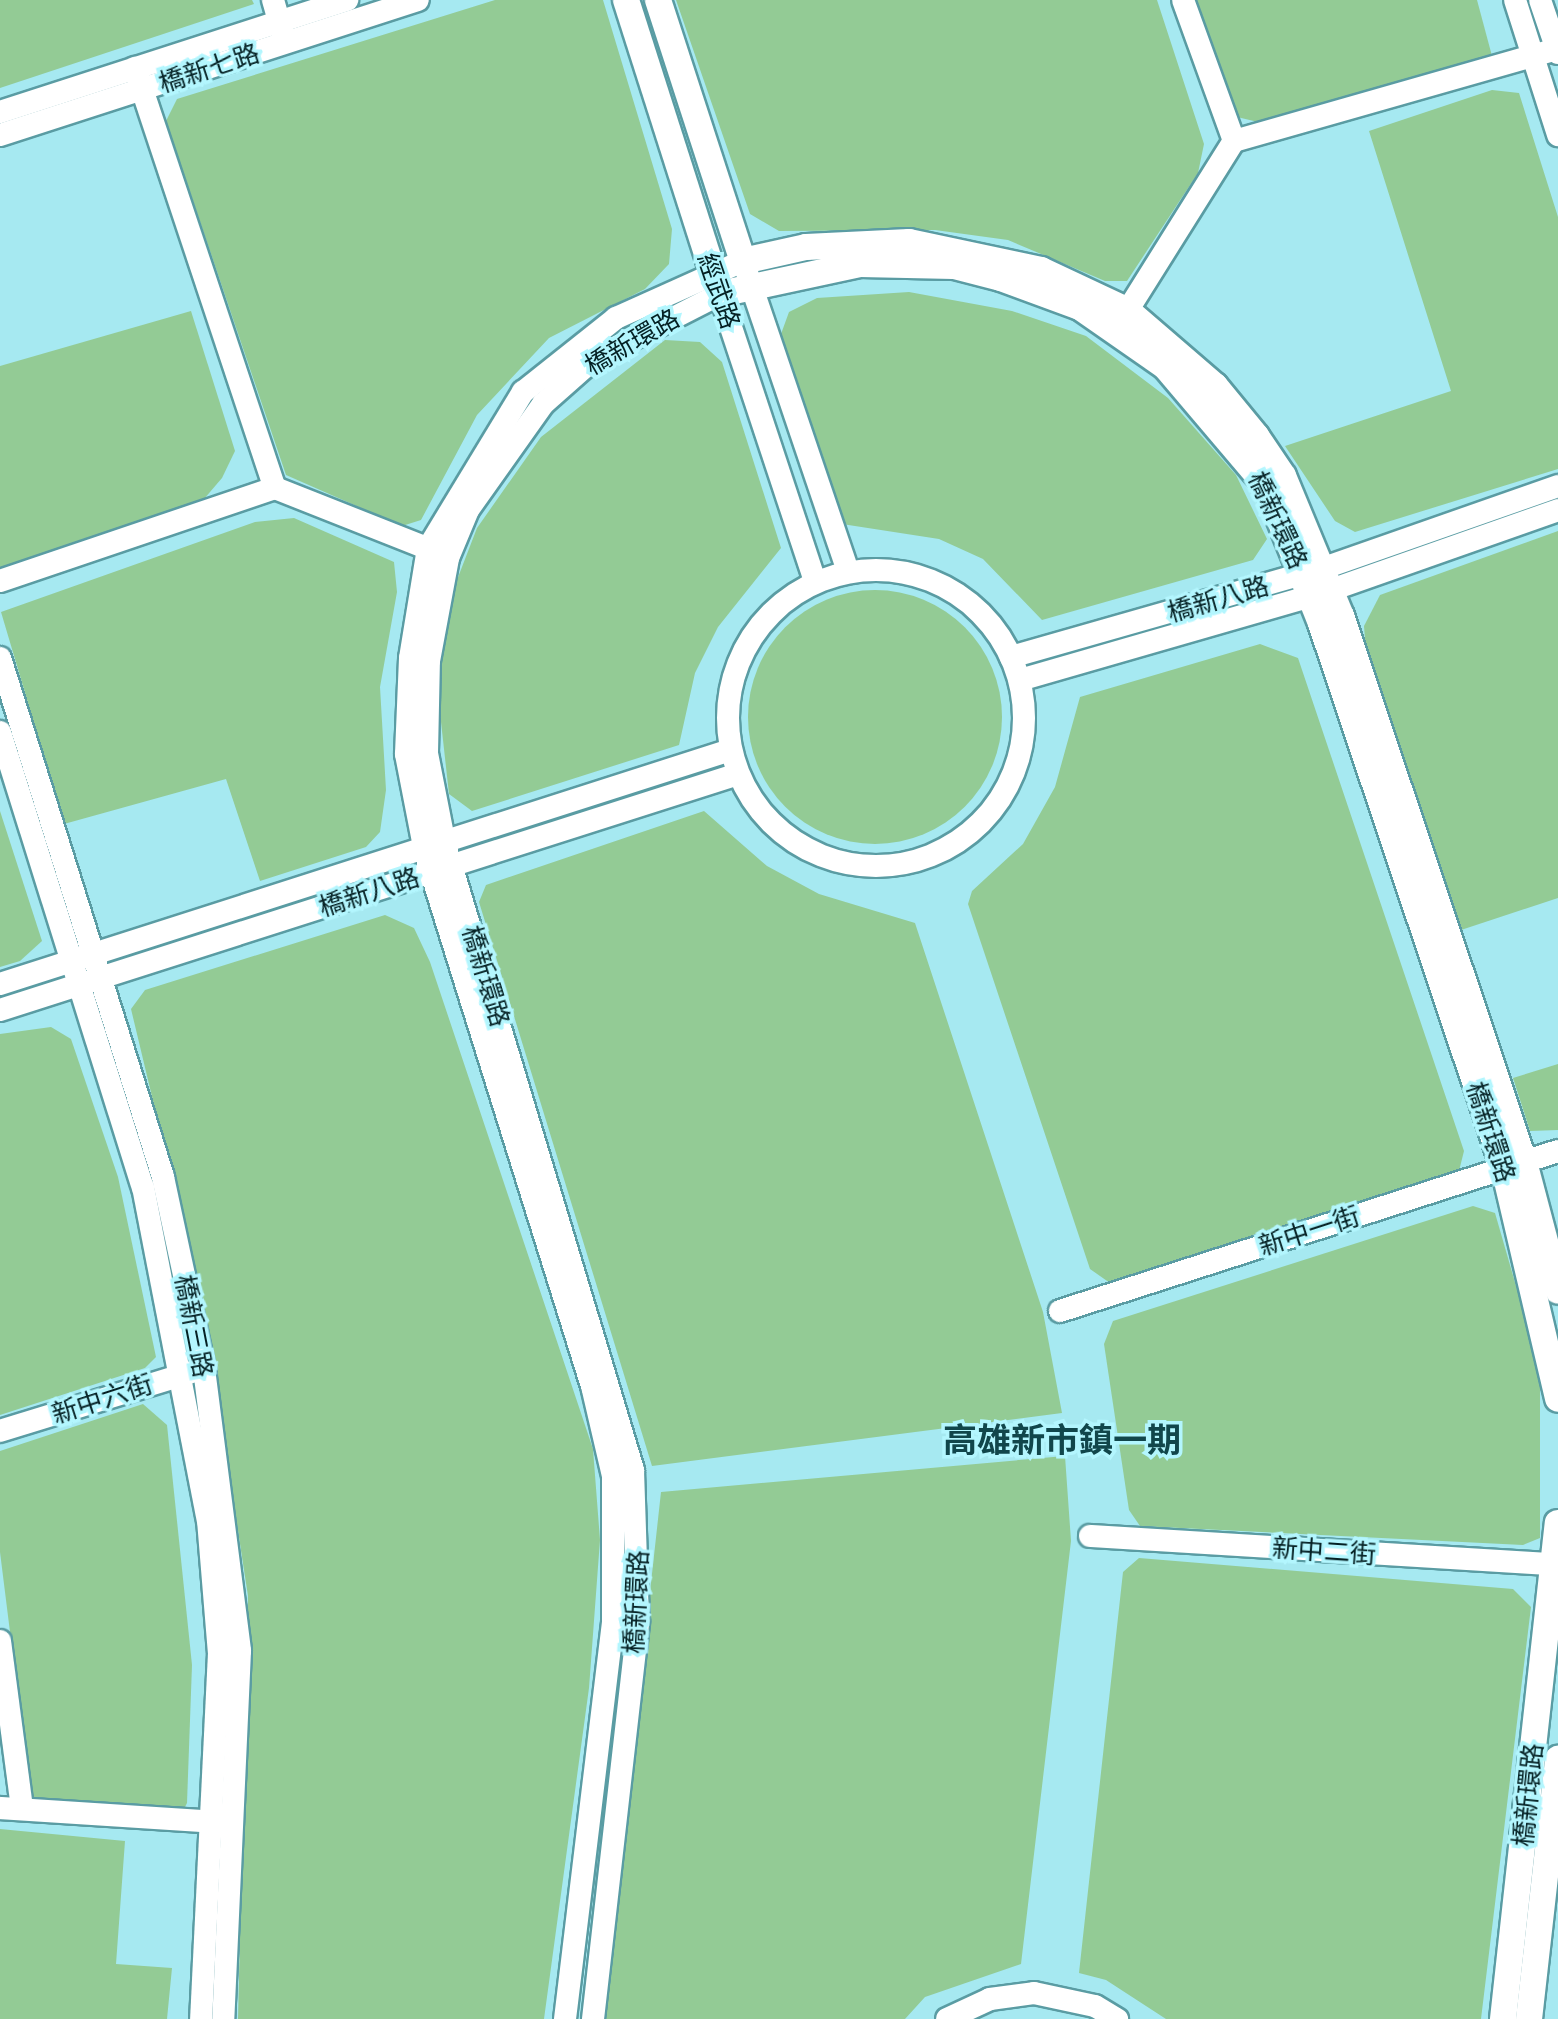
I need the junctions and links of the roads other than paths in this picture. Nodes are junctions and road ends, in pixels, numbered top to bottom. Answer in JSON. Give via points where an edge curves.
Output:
{"nodes":[{"id":1,"x":347,"y":0,"type":"edge"},
{"id":2,"x":418,"y":0,"type":"edge"},
{"id":3,"x":626,"y":0,"type":"edge"},
{"id":4,"x":658,"y":0,"type":"edge"},
{"id":5,"x":1183,"y":0,"type":"edge"},
{"id":6,"x":1515,"y":0,"type":"edge"},
{"id":7,"x":1540,"y":0,"type":"edge"},
{"id":8,"x":279,"y":21,"type":"edge"},
{"id":9,"x":1558,"y":51,"type":"edge"},
{"id":10,"x":1534,"y":56,"type":"junction"},
{"id":11,"x":139,"y":79,"type":"junction"},
{"id":12,"x":0,"y":112,"type":"edge"},
{"id":13,"x":0,"y":135,"type":"edge"},
{"id":14,"x":1558,"y":135,"type":"edge"},
{"id":15,"x":1234,"y":141,"type":"junction"},
{"id":16,"x":746,"y":273,"type":"junction"},
{"id":17,"x":716,"y":283,"type":"junction"},
{"id":18,"x":1122,"y":320,"type":"junction"},
{"id":19,"x":1558,"y":486,"type":"edge"},
{"id":20,"x":275,"y":488,"type":"junction"},
{"id":21,"x":1558,"y":510,"type":"edge"},
{"id":22,"x":438,"y":553,"type":"junction"},
{"id":23,"x":848,"y":571,"type":"junction"},
{"id":24,"x":0,"y":581,"type":"edge"},
{"id":25,"x":815,"y":581,"type":"junction"},
{"id":26,"x":1317,"y":582,"type":"junction"},
{"id":27,"x":1011,"y":657,"type":"junction"},
{"id":28,"x":0,"y":658,"type":"edge"},
{"id":29,"x":1020,"y":680,"type":"junction"},
{"id":30,"x":0,"y":732,"type":"edge"},
{"id":31,"x":730,"y":750,"type":"junction"},
{"id":32,"x":738,"y":774,"type":"junction"},
{"id":33,"x":438,"y":859,"type":"junction"},
{"id":34,"x":85,"y":957,"type":"junction"},
{"id":35,"x":93,"y":981,"type":"junction"},
{"id":36,"x":0,"y":984,"type":"edge"},
{"id":37,"x":0,"y":1010,"type":"edge"},
{"id":38,"x":1558,"y":1151,"type":"edge"},
{"id":39,"x":1514,"y":1165,"type":"junction"},
{"id":40,"x":1558,"y":1291,"type":"edge"},
{"id":41,"x":1060,"y":1311,"type":"dead end"},
{"id":42,"x":194,"y":1371,"type":"junction"},
{"id":43,"x":1558,"y":1399,"type":"edge"},
{"id":44,"x":0,"y":1431,"type":"edge"},
{"id":45,"x":1558,"y":1523,"type":"edge"},
{"id":46,"x":1090,"y":1536,"type":"dead end"},
{"id":47,"x":1556,"y":1565,"type":"edge"},
{"id":48,"x":0,"y":1641,"type":"edge"},
{"id":49,"x":1558,"y":1759,"type":"edge"},
{"id":50,"x":11,"y":1809,"type":"edge"},
{"id":51,"x":226,"y":1823,"type":"junction"},
{"id":52,"x":201,"y":2019,"type":"edge"},
{"id":53,"x":223,"y":2019,"type":"edge"},
{"id":54,"x":565,"y":2019,"type":"edge"},
{"id":55,"x":593,"y":2019,"type":"edge"},
{"id":56,"x":947,"y":2019,"type":"edge"},
{"id":57,"x":1117,"y":2019,"type":"edge"},
{"id":58,"x":1503,"y":2019,"type":"edge"},
{"id":59,"x":1529,"y":2019,"type":"edge"}],
"edges":[{"from":1,"to":8,"type":"street","name":"橋新七路"},
{"from":2,"to":8,"type":"street","name":"橋新七路"},
{"from":3,"to":17,"type":"street","name":"經武路"},
{"from":4,"to":16,"type":"street","name":"經武路"},
{"from":5,"to":15,"type":"street"},
{"from":6,"to":10,"type":"street"},
{"from":7,"to":9,"type":"street"},
{"from":8,"to":11,"type":"street","name":"橋新七路"},
{"from":9,"to":10,"type":"street"},
{"from":10,"to":14,"type":"street"},
{"from":10,"to":15,"type":"street"},
{"from":11,"to":12,"type":"street","name":"橋新七路"},
{"from":11,"to":13,"type":"street","name":"橋新七路"},
{"from":11,"to":20,"type":"street"},
{"from":15,"to":18,"type":"street"},
{"from":16,"to":17,"type":"street","name":"橋新環路"},
{"from":16,"to":18,"type":"street","name":"橋新環路","via":[[858,241],[958,248],[1085,286]]},
{"from":16,"to":23,"type":"street","name":"經武路"},
{"from":17,"to":22,"type":"street","name":"橋新環路","via":[[595,358],[543,404]]},
{"from":17,"to":25,"type":"street","name":"經武路"},
{"from":18,"to":26,"type":"street","name":"橋新環路","via":[[1215,386],[1256,436]]},
{"from":19,"to":26,"type":"street","name":"橋新八路"},
{"from":20,"to":22,"type":"street"},
{"from":20,"to":24,"type":"street"},
{"from":21,"to":26,"type":"street","name":"橋新八路"},
{"from":22,"to":33,"type":"street","name":"橋新環路","via":[[427,753]]},
{"from":23,"to":25,"type":"street"},
{"from":23,"to":27,"type":"street","via":[[897,569],[943,584],[983,613]]},
{"from":25,"to":31,"type":"street","via":[[773,609],[743,650],[728,699]]},
{"from":26,"to":27,"type":"street","name":"橋新八路"},
{"from":26,"to":29,"type":"street","name":"橋新八路"},
{"from":26,"to":39,"type":"street","name":"橋新環路"},
{"from":27,"to":29,"type":"street"},
{"from":28,"to":34,"type":"street","name":"橋新三路"},
{"from":29,"to":32,"type":"street","via":[[1019,759],[1001,798],[974,830],[916,861],[873,867],[831,860],[781,831]]},
{"from":30,"to":34,"type":"street","name":"橋新三路"},
{"from":31,"to":32,"type":"street"},
{"from":31,"to":33,"type":"street","name":"橋新八路"},
{"from":32,"to":33,"type":"street","name":"橋新八路"},
{"from":33,"to":34,"type":"street","name":"橋新八路"},
{"from":33,"to":35,"type":"street","name":"橋新八路"},
{"from":33,"to":54,"type":"street","name":"橋新環路","via":[[592,1386],[613,1476],[613,1622]]},
{"from":33,"to":55,"type":"street","name":"橋新環路","via":[[633,1470],[638,1621]]},
{"from":34,"to":35,"type":"street","name":"橋新三路"},
{"from":34,"to":36,"type":"street","name":"橋新八路"},
{"from":35,"to":37,"type":"street","name":"橋新八路"},
{"from":35,"to":42,"type":"street","name":"橋新三路","via":[[163,1177]]},
{"from":38,"to":39,"type":"street","name":"新中一街"},
{"from":39,"to":40,"type":"street","name":"橋新環路"},
{"from":39,"to":41,"type":"street","name":"新中一街"},
{"from":39,"to":43,"type":"street","name":"橋新環路"},
{"from":42,"to":44,"type":"street","name":"新中六街"},
{"from":42,"to":51,"type":"street","name":"橋新三路","via":[[219,1653]]},
{"from":45,"to":47,"type":"street","name":"橋新環路"},
{"from":46,"to":47,"type":"street","name":"新中二街"},
{"from":47,"to":58,"type":"street","name":"橋新環路"},
{"from":48,"to":50,"type":"street"},
{"from":49,"to":59,"type":"street","name":"橋新環路"},
{"from":50,"to":51,"type":"street"},
{"from":51,"to":52,"type":"street","name":"橋新三路"},
{"from":51,"to":53,"type":"street","name":"橋新三路"},
{"from":56,"to":57,"type":"street","via":[[990,1999],[1034,1993],[1095,2006]]}]}
